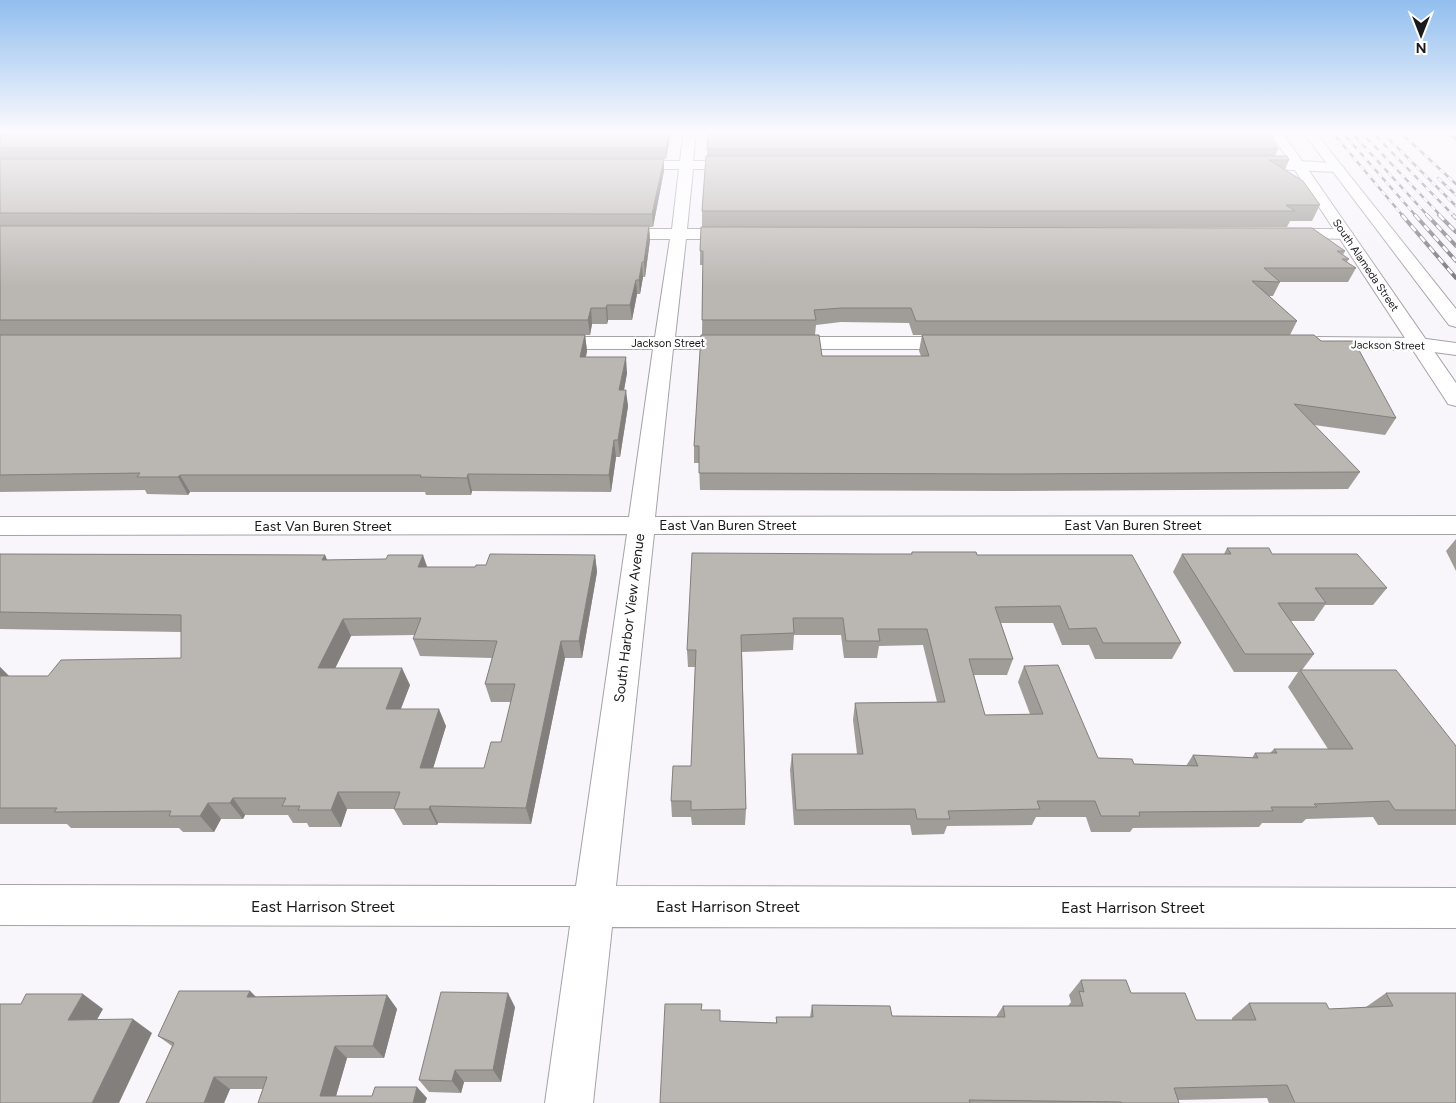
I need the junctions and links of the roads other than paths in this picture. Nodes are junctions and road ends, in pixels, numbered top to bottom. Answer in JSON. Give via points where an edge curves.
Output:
{"nodes":[{"id":1,"x":684,"y":183,"type":"edge"},
{"id":2,"x":1311,"y":183,"type":"edge"},
{"id":3,"x":1349,"y":183,"type":"edge"},
{"id":4,"x":600,"y":234,"type":"edge"},
{"id":5,"x":679,"y":234,"type":"junction"},
{"id":6,"x":755,"y":234,"type":"edge"},
{"id":7,"x":1268,"y":234,"type":"edge"},
{"id":8,"x":1345,"y":234,"type":"junction"},
{"id":9,"x":1456,"y":321,"type":"edge"},
{"id":10,"x":971,"y":343,"type":"edge"},
{"id":11,"x":1298,"y":343,"type":"edge"},
{"id":12,"x":525,"y":344,"type":"edge"},
{"id":13,"x":664,"y":344,"type":"junction"},
{"id":14,"x":1419,"y":344,"type":"junction"},
{"id":15,"x":1456,"y":349,"type":"edge"},
{"id":16,"x":1456,"y":399,"type":"edge"},
{"id":17,"x":1456,"y":525,"type":"edge"},
{"id":18,"x":0,"y":526,"type":"edge"},
{"id":19,"x":641,"y":526,"type":"junction"},
{"id":20,"x":0,"y":905,"type":"edge"},
{"id":21,"x":594,"y":906,"type":"junction"},
{"id":22,"x":1456,"y":908,"type":"edge"},
{"id":23,"x":569,"y":1103,"type":"edge"}],
"edges":[{"from":1,"to":5,"type":"street","name":"South Harbor View Avenue"},
{"from":2,"to":8,"type":"street","name":"South Alameda Street"},
{"from":3,"to":9,"type":"street"},
{"from":4,"to":5,"type":"street"},
{"from":5,"to":6,"type":"street"},
{"from":5,"to":13,"type":"street","name":"South Harbor View Avenue"},
{"from":7,"to":8,"type":"street"},
{"from":8,"to":14,"type":"street","name":"South Alameda Street"},
{"from":10,"to":13,"type":"street","name":"Jackson Street"},
{"from":11,"to":14,"type":"street","name":"Jackson Street"},
{"from":12,"to":13,"type":"street","name":"Jackson Street"},
{"from":13,"to":19,"type":"street","name":"South Harbor View Avenue"},
{"from":14,"to":15,"type":"street","name":"Jackson Street"},
{"from":14,"to":16,"type":"street","name":"South Alameda Street"},
{"from":17,"to":19,"type":"street","name":"East Van Buren Street"},
{"from":18,"to":19,"type":"street","name":"East Van Buren Street"},
{"from":19,"to":21,"type":"street","name":"South Harbor View Avenue"},
{"from":20,"to":21,"type":"street","name":"East Harrison Street"},
{"from":21,"to":22,"type":"street","name":"East Harrison Street"},
{"from":21,"to":23,"type":"street","name":"South Harbor View Avenue"}]}
